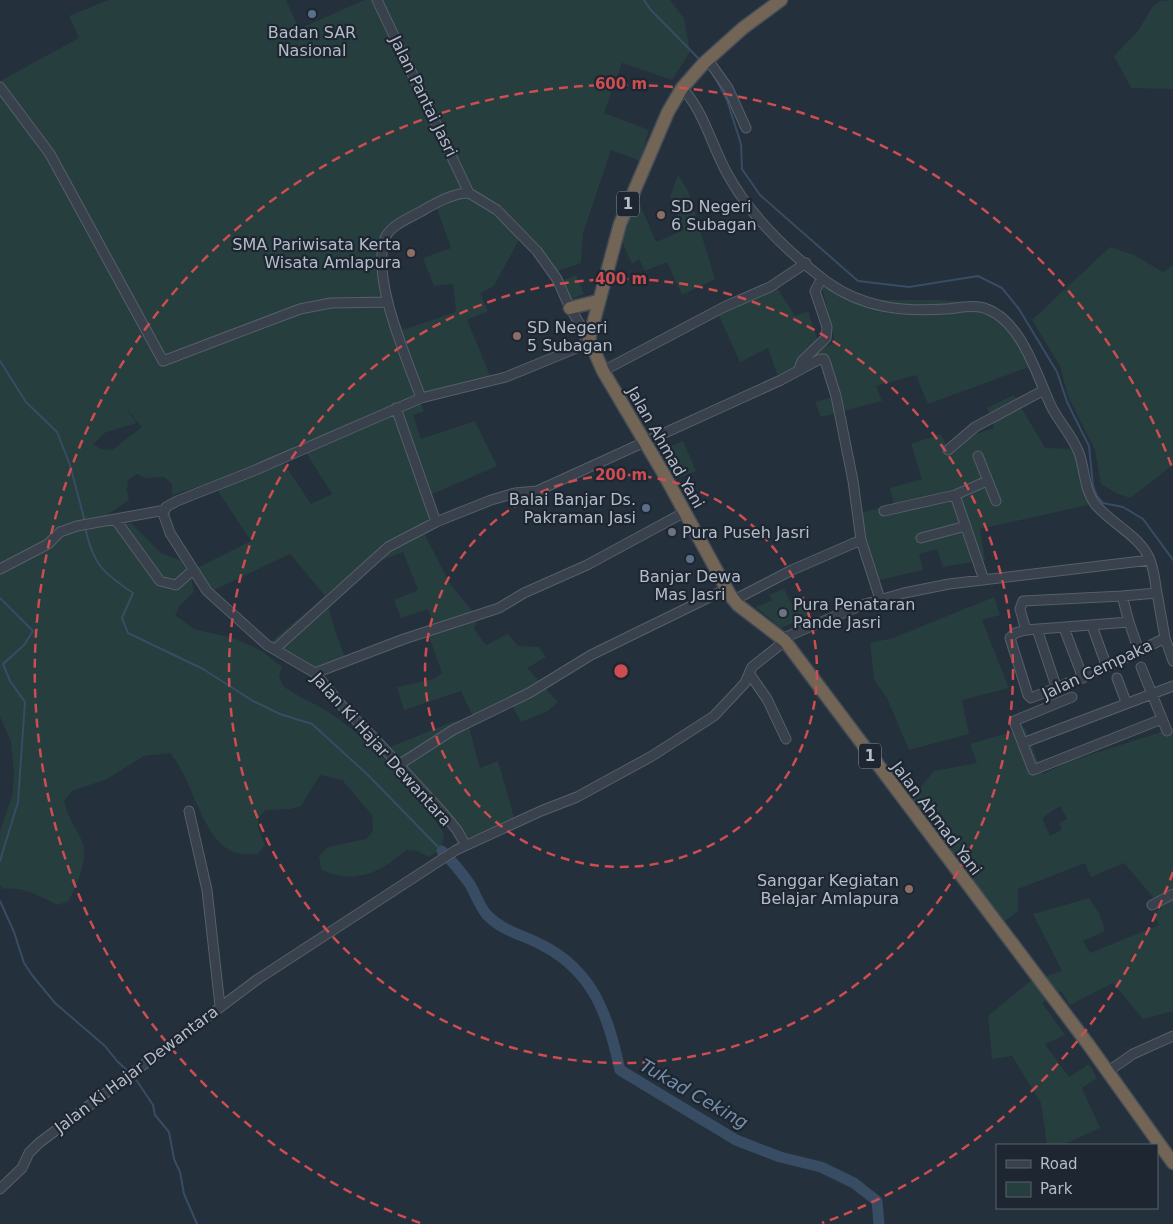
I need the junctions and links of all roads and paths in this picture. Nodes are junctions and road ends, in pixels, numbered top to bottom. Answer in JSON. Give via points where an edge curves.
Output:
{"nodes":[{"id":1,"x":377,"y":0,"type":"edge"},
{"id":2,"x":780,"y":0,"type":"edge"},
{"id":3,"x":707,"y":61,"type":"junction"},
{"id":4,"x":686,"y":83,"type":"junction"},
{"id":5,"x":0,"y":87,"type":"edge"},
{"id":6,"x":746,"y":128,"type":"dead end"},
{"id":7,"x":469,"y":193,"type":"junction"},
{"id":8,"x":806,"y":263,"type":"junction"},
{"id":9,"x":822,"y":278,"type":"junction"},
{"id":10,"x":598,"y":301,"type":"junction"},
{"id":11,"x":388,"y":302,"type":"junction"},
{"id":12,"x":570,"y":308,"type":"junction"},
{"id":13,"x":589,"y":339,"type":"junction"},
{"id":14,"x":799,"y":369,"type":"junction"},
{"id":15,"x":603,"y":370,"type":"junction"},
{"id":16,"x":1044,"y":390,"type":"junction"},
{"id":17,"x":421,"y":398,"type":"junction"},
{"id":18,"x":396,"y":408,"type":"junction"},
{"id":19,"x":646,"y":443,"type":"junction"},
{"id":20,"x":948,"y":450,"type":"dead end"},
{"id":21,"x":978,"y":456,"type":"dead end"},
{"id":22,"x":987,"y":480,"type":"junction"},
{"id":23,"x":956,"y":495,"type":"junction"},
{"id":24,"x":996,"y":501,"type":"dead end"},
{"id":25,"x":164,"y":510,"type":"junction"},
{"id":26,"x":884,"y":511,"type":"dead end"},
{"id":27,"x":684,"y":512,"type":"junction"},
{"id":28,"x":115,"y":519,"type":"junction"},
{"id":29,"x":436,"y":522,"type":"junction"},
{"id":30,"x":966,"y":526,"type":"junction"},
{"id":31,"x":921,"y":538,"type":"dead end"},
{"id":32,"x":861,"y":540,"type":"junction"},
{"id":33,"x":1150,"y":560,"type":"junction"},
{"id":34,"x":0,"y":569,"type":"edge"},
{"id":35,"x":193,"y":570,"type":"junction"},
{"id":36,"x":984,"y":580,"type":"junction"},
{"id":37,"x":726,"y":590,"type":"junction"},
{"id":38,"x":1157,"y":593,"type":"junction"},
{"id":39,"x":1122,"y":596,"type":"junction"},
{"id":40,"x":734,"y":600,"type":"junction"},
{"id":41,"x":880,"y":600,"type":"junction"},
{"id":42,"x":1129,"y":622,"type":"junction"},
{"id":43,"x":1092,"y":626,"type":"junction"},
{"id":44,"x":1064,"y":628,"type":"junction"},
{"id":45,"x":1037,"y":629,"type":"junction"},
{"id":46,"x":1026,"y":630,"type":"junction"},
{"id":47,"x":1165,"y":638,"type":"junction"},
{"id":48,"x":783,"y":640,"type":"junction"},
{"id":49,"x":275,"y":649,"type":"junction"},
{"id":50,"x":1139,"y":651,"type":"junction"},
{"id":51,"x":1173,"y":661,"type":"edge"},
{"id":52,"x":1141,"y":667,"type":"dead end"},
{"id":53,"x":1107,"y":668,"type":"junction"},
{"id":54,"x":315,"y":673,"type":"junction"},
{"id":55,"x":749,"y":673,"type":"junction"},
{"id":56,"x":1084,"y":678,"type":"junction"},
{"id":57,"x":1117,"y":678,"type":"dead end"},
{"id":58,"x":1173,"y":686,"type":"edge"},
{"id":59,"x":1057,"y":689,"type":"junction"},
{"id":60,"x":1152,"y":693,"type":"junction"},
{"id":61,"x":1072,"y":697,"type":"dead end"},
{"id":62,"x":1126,"y":702,"type":"junction"},
{"id":63,"x":1162,"y":719,"type":"junction"},
{"id":64,"x":1167,"y":731,"type":"dead end"},
{"id":65,"x":786,"y":739,"type":"dead end"},
{"id":66,"x":1023,"y":743,"type":"junction"},
{"id":67,"x":398,"y":766,"type":"junction"},
{"id":68,"x":189,"y":811,"type":"dead end"},
{"id":69,"x":465,"y":844,"type":"junction"},
{"id":70,"x":1173,"y":894,"type":"edge"},
{"id":71,"x":1152,"y":906,"type":"dead end"},
{"id":72,"x":220,"y":1006,"type":"junction"},
{"id":73,"x":1173,"y":1036,"type":"edge"},
{"id":74,"x":1107,"y":1072,"type":"junction"},
{"id":75,"x":1171,"y":1156,"type":"edge"},
{"id":76,"x":0,"y":1189,"type":"edge"}],
"edges":[{"from":1,"to":7,"type":"street","name":"Jalan Pantai Jasri"},
{"from":2,"to":3,"type":"highway","number":"1"},
{"from":3,"to":4,"type":"highway","number":"1"},
{"from":3,"to":6,"type":"street","via":[[728,88]]},
{"from":4,"to":8,"type":"street","via":[[727,173],[751,211]]},
{"from":4,"to":10,"type":"highway","number":"1","via":[[652,146],[620,224]]},
{"from":5,"to":11,"type":"street","via":[[50,154],[163,361],[300,308],[331,303]]},
{"from":7,"to":11,"type":"street","via":[[432,205],[387,235],[382,268]]},
{"from":7,"to":12,"type":"street","via":[[497,210],[532,244],[552,271]]},
{"from":8,"to":9,"type":"street"},
{"from":8,"to":15,"type":"street","via":[[770,287],[724,307]]},
{"from":9,"to":14,"type":"street","via":[[814,290],[827,327],[826,338],[802,361]]},
{"from":9,"to":16,"type":"street","via":[[862,302],[882,307],[913,310],[974,307],[993,312],[1008,324],[1023,344]]},
{"from":10,"to":12,"type":"highway"},
{"from":10,"to":13,"type":"highway","number":"1"},
{"from":11,"to":17,"type":"street"},
{"from":12,"to":13,"type":"street"},
{"from":13,"to":15,"type":"highway","name":"Jalan Ahmad Yani","number":"1"},
{"from":13,"to":17,"type":"street","via":[[578,347],[506,377]]},
{"from":14,"to":19,"type":"street"},
{"from":14,"to":32,"type":"street","via":[[820,359],[824,359],[826,364],[836,396],[853,481]]},
{"from":15,"to":19,"type":"highway","name":"Jalan Ahmad Yani","number":"1"},
{"from":16,"to":20,"type":"street","via":[[975,427]]},
{"from":16,"to":33,"type":"street","via":[[1078,450],[1091,498],[1145,551]]},
{"from":17,"to":18,"type":"street"},
{"from":18,"to":25,"type":"street","via":[[178,501]]},
{"from":18,"to":29,"type":"street"},
{"from":19,"to":27,"type":"highway","name":"Jalan Ahmad Yani","number":"1"},
{"from":19,"to":29,"type":"street","via":[[537,491],[508,494]]},
{"from":21,"to":22,"type":"street"},
{"from":22,"to":23,"type":"street"},
{"from":22,"to":24,"type":"street"},
{"from":23,"to":26,"type":"street"},
{"from":23,"to":30,"type":"street"},
{"from":25,"to":28,"type":"street"},
{"from":25,"to":35,"type":"street","name":"Jalan Ki Hajar Dewantara","via":[[167,528]]},
{"from":27,"to":37,"type":"highway","name":"Jalan Ahmad Yani","number":"1"},
{"from":27,"to":54,"type":"street","via":[[588,565],[524,593],[499,608]]},
{"from":28,"to":34,"type":"street","via":[[60,532],[48,544]]},
{"from":28,"to":35,"type":"street","via":[[160,581],[176,585]]},
{"from":29,"to":49,"type":"street","via":[[388,547]]},
{"from":30,"to":31,"type":"street"},
{"from":30,"to":36,"type":"street"},
{"from":32,"to":40,"type":"street"},
{"from":32,"to":41,"type":"street"},
{"from":33,"to":36,"type":"street"},
{"from":33,"to":38,"type":"street"},
{"from":35,"to":49,"type":"street","name":"Jalan Ki Hajar Dewantara","via":[[213,598]]},
{"from":36,"to":41,"type":"street","via":[[949,584]]},
{"from":37,"to":40,"type":"highway","name":"Jalan Ahmad Yani","number":"1"},
{"from":37,"to":67,"type":"street","via":[[601,650],[558,676],[465,723]]},
{"from":38,"to":39,"type":"street"},
{"from":38,"to":47,"type":"street"},
{"from":39,"to":42,"type":"street"},
{"from":39,"to":46,"type":"street","via":[[1023,601],[1020,608]]},
{"from":40,"to":48,"type":"highway","name":"Jalan Ahmad Yani","number":"1"},
{"from":41,"to":48,"type":"street"},
{"from":42,"to":43,"type":"street"},
{"from":42,"to":50,"type":"street"},
{"from":43,"to":44,"type":"street"},
{"from":43,"to":53,"type":"street"},
{"from":44,"to":45,"type":"street"},
{"from":44,"to":56,"type":"street"},
{"from":45,"to":46,"type":"street"},
{"from":45,"to":59,"type":"street"},
{"from":46,"to":59,"type":"street","name":"Jalan Cempaka","via":[[1010,638],[1030,698]]},
{"from":47,"to":50,"type":"street","name":"Jalan Cempaka"},
{"from":47,"to":51,"type":"street"},
{"from":48,"to":55,"type":"street"},
{"from":48,"to":74,"type":"highway","name":"Jalan Ahmad Yani","number":"1"},
{"from":49,"to":54,"type":"street","name":"Jalan Ki Hajar Dewantara"},
{"from":50,"to":53,"type":"street","name":"Jalan Cempaka"},
{"from":52,"to":60,"type":"street"},
{"from":53,"to":56,"type":"street","name":"Jalan Cempaka"},
{"from":54,"to":67,"type":"street","name":"Jalan Ki Hajar Dewantara"},
{"from":55,"to":65,"type":"street"},
{"from":55,"to":69,"type":"street","via":[[745,683],[723,709],[652,756],[577,797]]},
{"from":56,"to":59,"type":"street","name":"Jalan Cempaka"},
{"from":57,"to":62,"type":"street"},
{"from":58,"to":60,"type":"street"},
{"from":60,"to":62,"type":"street"},
{"from":60,"to":63,"type":"street"},
{"from":61,"to":66,"type":"street","via":[[1014,721]]},
{"from":62,"to":66,"type":"street"},
{"from":63,"to":64,"type":"street"},
{"from":63,"to":66,"type":"street","via":[[1033,770]]},
{"from":67,"to":69,"type":"street","name":"Jalan Ki Hajar Dewantara","via":[[447,819]]},
{"from":68,"to":72,"type":"street","via":[[207,890]]},
{"from":69,"to":72,"type":"street","name":"Jalan Ki Hajar Dewantara","via":[[334,927]]},
{"from":70,"to":71,"type":"street"},
{"from":72,"to":76,"type":"street","name":"Jalan Ki Hajar Dewantara","via":[[39,1143],[18,1173]]},
{"from":73,"to":74,"type":"street","via":[[1133,1054]]},
{"from":74,"to":75,"type":"highway","name":"Jalan Ahmad Yani","number":"1"}]}
